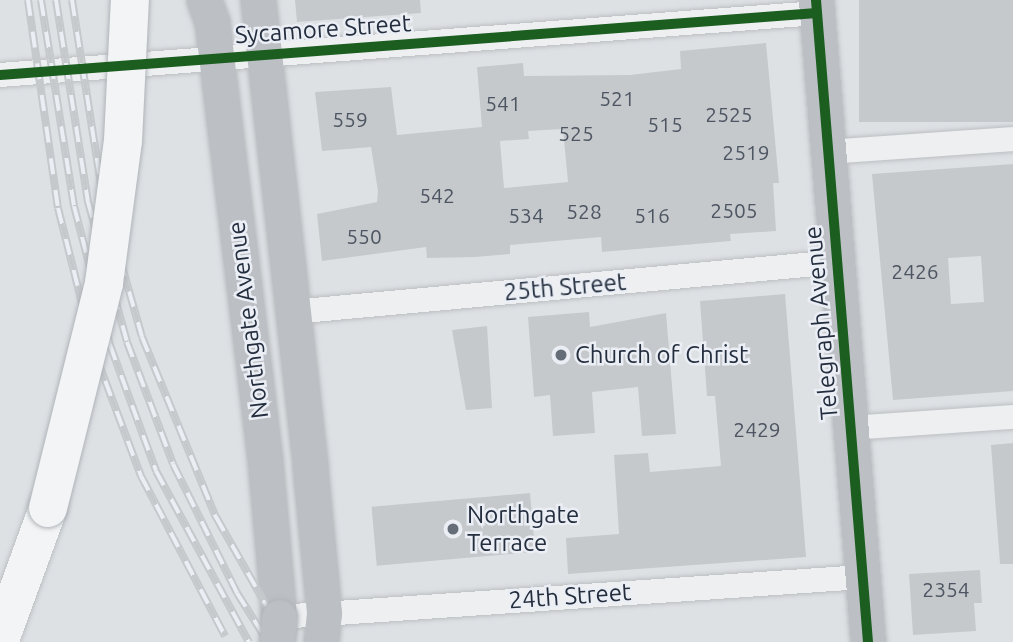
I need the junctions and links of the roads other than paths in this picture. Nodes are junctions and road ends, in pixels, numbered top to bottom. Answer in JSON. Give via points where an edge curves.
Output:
{"nodes":[{"id":1,"x":130,"y":0,"type":"edge"},
{"id":2,"x":204,"y":0,"type":"edge"},
{"id":3,"x":258,"y":0,"type":"edge"},
{"id":4,"x":816,"y":6,"type":"edge"},
{"id":5,"x":261,"y":55,"type":"junction"},
{"id":6,"x":216,"y":58,"type":"junction"},
{"id":7,"x":0,"y":75,"type":"edge"},
{"id":8,"x":1013,"y":139,"type":"edge"},
{"id":9,"x":828,"y":152,"type":"junction"},
{"id":10,"x":837,"y":262,"type":"junction"},
{"id":11,"x":292,"y":312,"type":"junction"},
{"id":12,"x":1013,"y":416,"type":"edge"},
{"id":13,"x":850,"y":428,"type":"junction"},
{"id":14,"x":862,"y":577,"type":"junction"},
{"id":15,"x":323,"y":627,"type":"edge"},
{"id":16,"x":278,"y":629,"type":"edge"},
{"id":17,"x":0,"y":640,"type":"edge"},
{"id":18,"x":867,"y":642,"type":"edge"}],
"edges":[{"from":1,"to":17,"type":"highway","bridge":true,"via":[[123,142],[106,271],[76,412],[48,508]]},
{"from":2,"to":6,"type":"main road","name":"Northgate Avenue"},
{"from":3,"to":5,"type":"main road","name":"Northgate Avenue"},
{"from":4,"to":5,"type":"street","name":"Sycamore Street"},
{"from":4,"to":9,"type":"main road","name":"Telegraph Avenue"},
{"from":5,"to":6,"type":"street","name":"Sycamore Street"},
{"from":5,"to":11,"type":"main road","name":"Northgate Avenue"},
{"from":6,"to":7,"type":"street","name":"Sycamore Street"},
{"from":6,"to":16,"type":"main road","name":"Northgate Avenue","via":[[265,460]]},
{"from":8,"to":9,"type":"street"},
{"from":9,"to":10,"type":"main road","name":"Telegraph Avenue"},
{"from":10,"to":11,"type":"street","name":"25th Street"},
{"from":10,"to":13,"type":"main road","name":"Telegraph Avenue"},
{"from":11,"to":15,"type":"main road","name":"Northgate Avenue"},
{"from":12,"to":13,"type":"street"},
{"from":13,"to":14,"type":"main road","name":"Telegraph Avenue"},
{"from":14,"to":15,"type":"street","name":"24th Street"},
{"from":14,"to":18,"type":"main road","name":"Telegraph Avenue"},
{"from":15,"to":16,"type":"street","name":"24th Street"}]}
